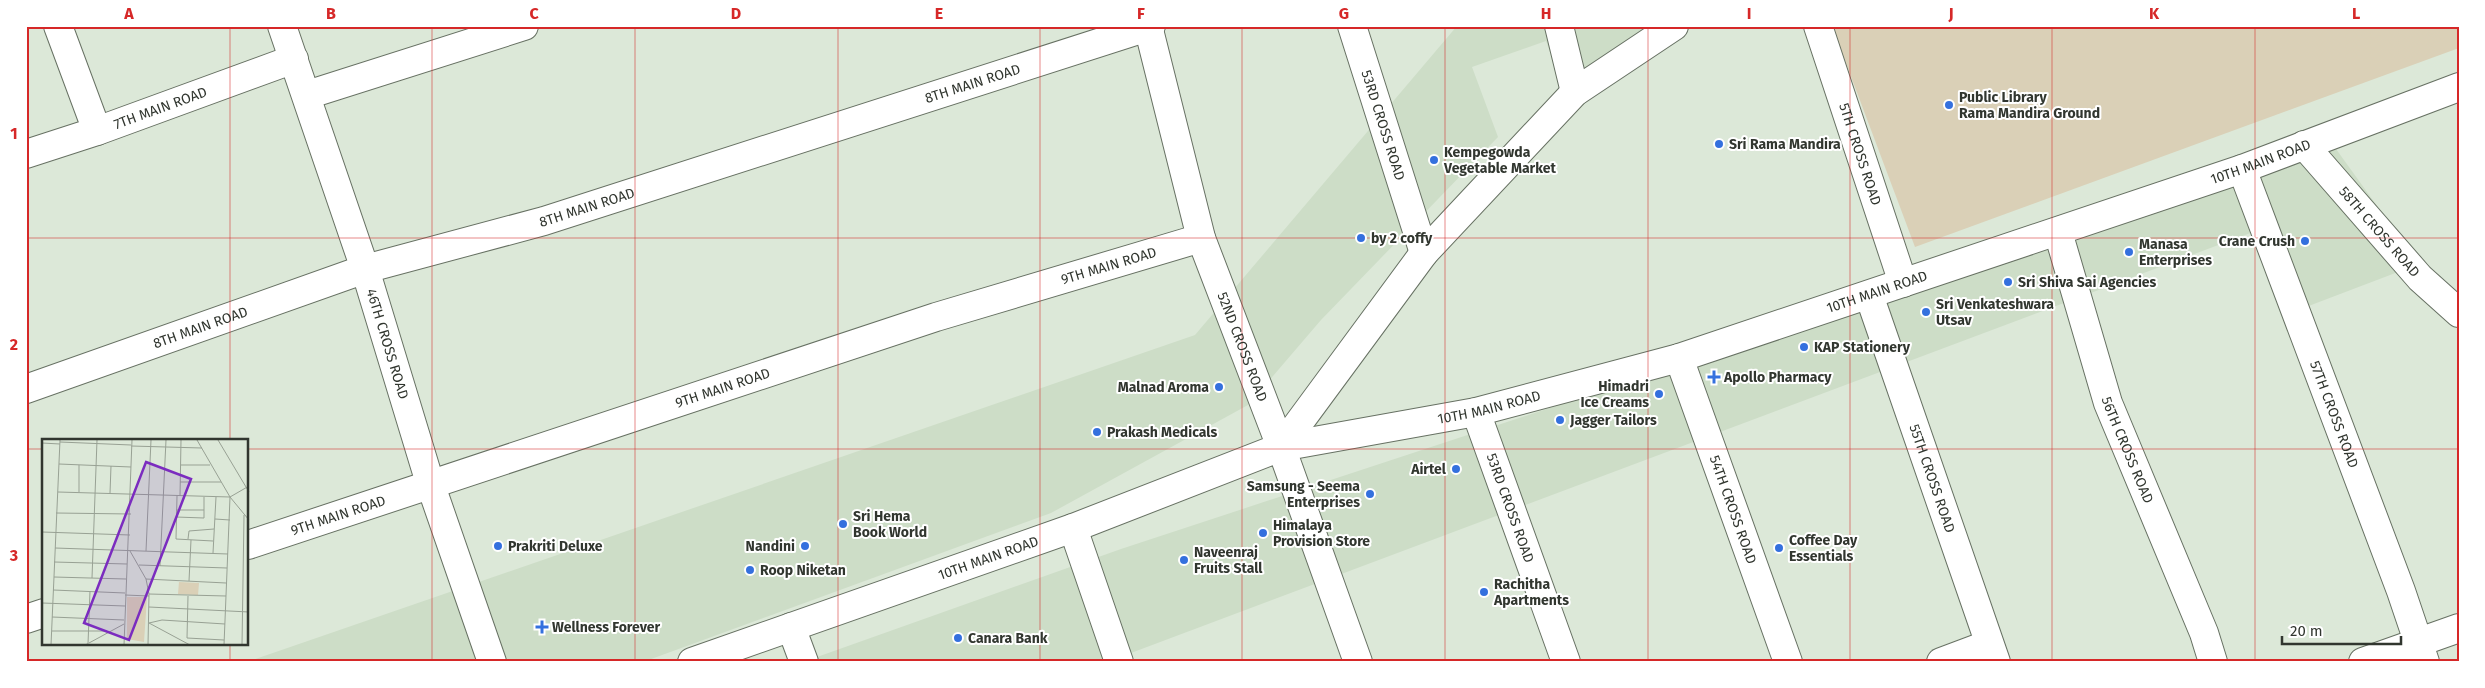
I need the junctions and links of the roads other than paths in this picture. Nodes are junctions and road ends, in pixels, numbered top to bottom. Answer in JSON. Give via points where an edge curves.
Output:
{"nodes":[{"id":1,"x":58,"y":26,"type":"edge"},
{"id":2,"x":282,"y":26,"type":"edge"},
{"id":3,"x":524,"y":26,"type":"edge"},
{"id":4,"x":1352,"y":26,"type":"edge"},
{"id":5,"x":1559,"y":26,"type":"edge"},
{"id":6,"x":1674,"y":26,"type":"edge"},
{"id":7,"x":1818,"y":26,"type":"edge"},
{"id":8,"x":1149,"y":27,"type":"edge"},
{"id":9,"x":492,"y":31,"type":"edge"},
{"id":10,"x":294,"y":59,"type":"junction"},
{"id":11,"x":2459,"y":87,"type":"edge"},
{"id":12,"x":1575,"y":92,"type":"junction"},
{"id":13,"x":307,"y":95,"type":"junction"},
{"id":14,"x":97,"y":131,"type":"junction"},
{"id":15,"x":2304,"y":145,"type":"junction"},
{"id":16,"x":26,"y":154,"type":"edge"},
{"id":17,"x":2242,"y":169,"type":"junction"},
{"id":18,"x":2058,"y":232,"type":"junction"},
{"id":19,"x":1201,"y":238,"type":"junction"},
{"id":20,"x":1424,"y":253,"type":"junction"},
{"id":21,"x":365,"y":269,"type":"junction"},
{"id":22,"x":1903,"y":283,"type":"junction"},
{"id":23,"x":1869,"y":295,"type":"junction"},
{"id":24,"x":2459,"y":313,"type":"edge"},
{"id":25,"x":1679,"y":358,"type":"junction"},
{"id":26,"x":26,"y":389,"type":"edge"},
{"id":27,"x":1476,"y":412,"type":"junction"},
{"id":28,"x":1281,"y":447,"type":"junction"},
{"id":29,"x":430,"y":483,"type":"junction"},
{"id":30,"x":1073,"y":528,"type":"junction"},
{"id":31,"x":249,"y":545,"type":"edge"},
{"id":32,"x":42,"y":615,"type":"edge"},
{"id":33,"x":26,"y":619,"type":"edge"},
{"id":34,"x":791,"y":627,"type":"junction"},
{"id":35,"x":2459,"y":628,"type":"edge"},
{"id":36,"x":2422,"y":652,"type":"edge"},
{"id":37,"x":1992,"y":653,"type":"edge"},
{"id":38,"x":492,"y":662,"type":"edge"},
{"id":39,"x":692,"y":662,"type":"edge"},
{"id":40,"x":804,"y":662,"type":"edge"},
{"id":41,"x":1119,"y":662,"type":"edge"},
{"id":42,"x":1358,"y":662,"type":"edge"},
{"id":43,"x":1566,"y":662,"type":"edge"},
{"id":44,"x":1788,"y":662,"type":"edge"},
{"id":45,"x":1941,"y":662,"type":"edge"},
{"id":46,"x":2213,"y":662,"type":"edge"},
{"id":47,"x":2363,"y":662,"type":"edge"}],
"edges":[{"from":1,"to":14,"type":"street"},
{"from":2,"to":10,"type":"street","name":"46TH CROSS ROAD"},
{"from":3,"to":9,"type":"street"},
{"from":4,"to":20,"type":"street","name":"53RD CROSS ROAD"},
{"from":5,"to":12,"type":"street"},
{"from":6,"to":12,"type":"street"},
{"from":7,"to":22,"type":"street","name":"5TH CROSS ROAD"},
{"from":8,"to":19,"type":"street","name":"52ND CROSS ROAD"},
{"from":8,"to":21,"type":"street","name":"8TH MAIN ROAD","via":[[544,221]]},
{"from":9,"to":13,"type":"street"},
{"from":10,"to":13,"type":"street","name":"46TH CROSS ROAD"},
{"from":10,"to":14,"type":"street","name":"7TH MAIN ROAD"},
{"from":11,"to":15,"type":"street","name":"10TH MAIN ROAD"},
{"from":12,"to":20,"type":"street"},
{"from":13,"to":21,"type":"street","name":"46TH CROSS ROAD"},
{"from":14,"to":16,"type":"street","name":"7TH MAIN ROAD"},
{"from":15,"to":17,"type":"street","name":"10TH MAIN ROAD"},
{"from":15,"to":24,"type":"street","name":"58TH CROSS ROAD","via":[[2420,278]]},
{"from":17,"to":18,"type":"street","name":"10TH MAIN ROAD"},
{"from":17,"to":36,"type":"street","name":"57TH CROSS ROAD"},
{"from":18,"to":22,"type":"street","name":"10TH MAIN ROAD"},
{"from":18,"to":46,"type":"street","name":"56TH CROSS ROAD","via":[[2108,403],[2204,633]]},
{"from":19,"to":28,"type":"street","name":"52ND CROSS ROAD"},
{"from":19,"to":29,"type":"street","name":"9TH MAIN ROAD","via":[[936,317]]},
{"from":20,"to":28,"type":"street"},
{"from":21,"to":26,"type":"street","name":"8TH MAIN ROAD"},
{"from":21,"to":29,"type":"street","name":"46TH CROSS ROAD"},
{"from":22,"to":23,"type":"street","name":"10TH MAIN ROAD"},
{"from":23,"to":25,"type":"street","name":"10TH MAIN ROAD"},
{"from":23,"to":37,"type":"street","name":"55TH CROSS ROAD"},
{"from":25,"to":27,"type":"street","name":"10TH MAIN ROAD"},
{"from":25,"to":44,"type":"street","name":"54TH CROSS ROAD"},
{"from":27,"to":28,"type":"street","name":"10TH MAIN ROAD"},
{"from":27,"to":43,"type":"street","name":"53RD CROSS ROAD"},
{"from":28,"to":30,"type":"street","name":"10TH MAIN ROAD"},
{"from":28,"to":42,"type":"street","name":"52ND CROSS ROAD"},
{"from":29,"to":31,"type":"street","name":"9TH MAIN ROAD"},
{"from":29,"to":38,"type":"street","name":"46TH CROSS ROAD"},
{"from":30,"to":34,"type":"street","name":"10TH MAIN ROAD"},
{"from":30,"to":41,"type":"street"},
{"from":32,"to":33,"type":"street"},
{"from":34,"to":39,"type":"street","name":"10TH MAIN ROAD"},
{"from":34,"to":40,"type":"street"},
{"from":35,"to":36,"type":"street"},
{"from":36,"to":47,"type":"street"},
{"from":37,"to":45,"type":"street"}]}
